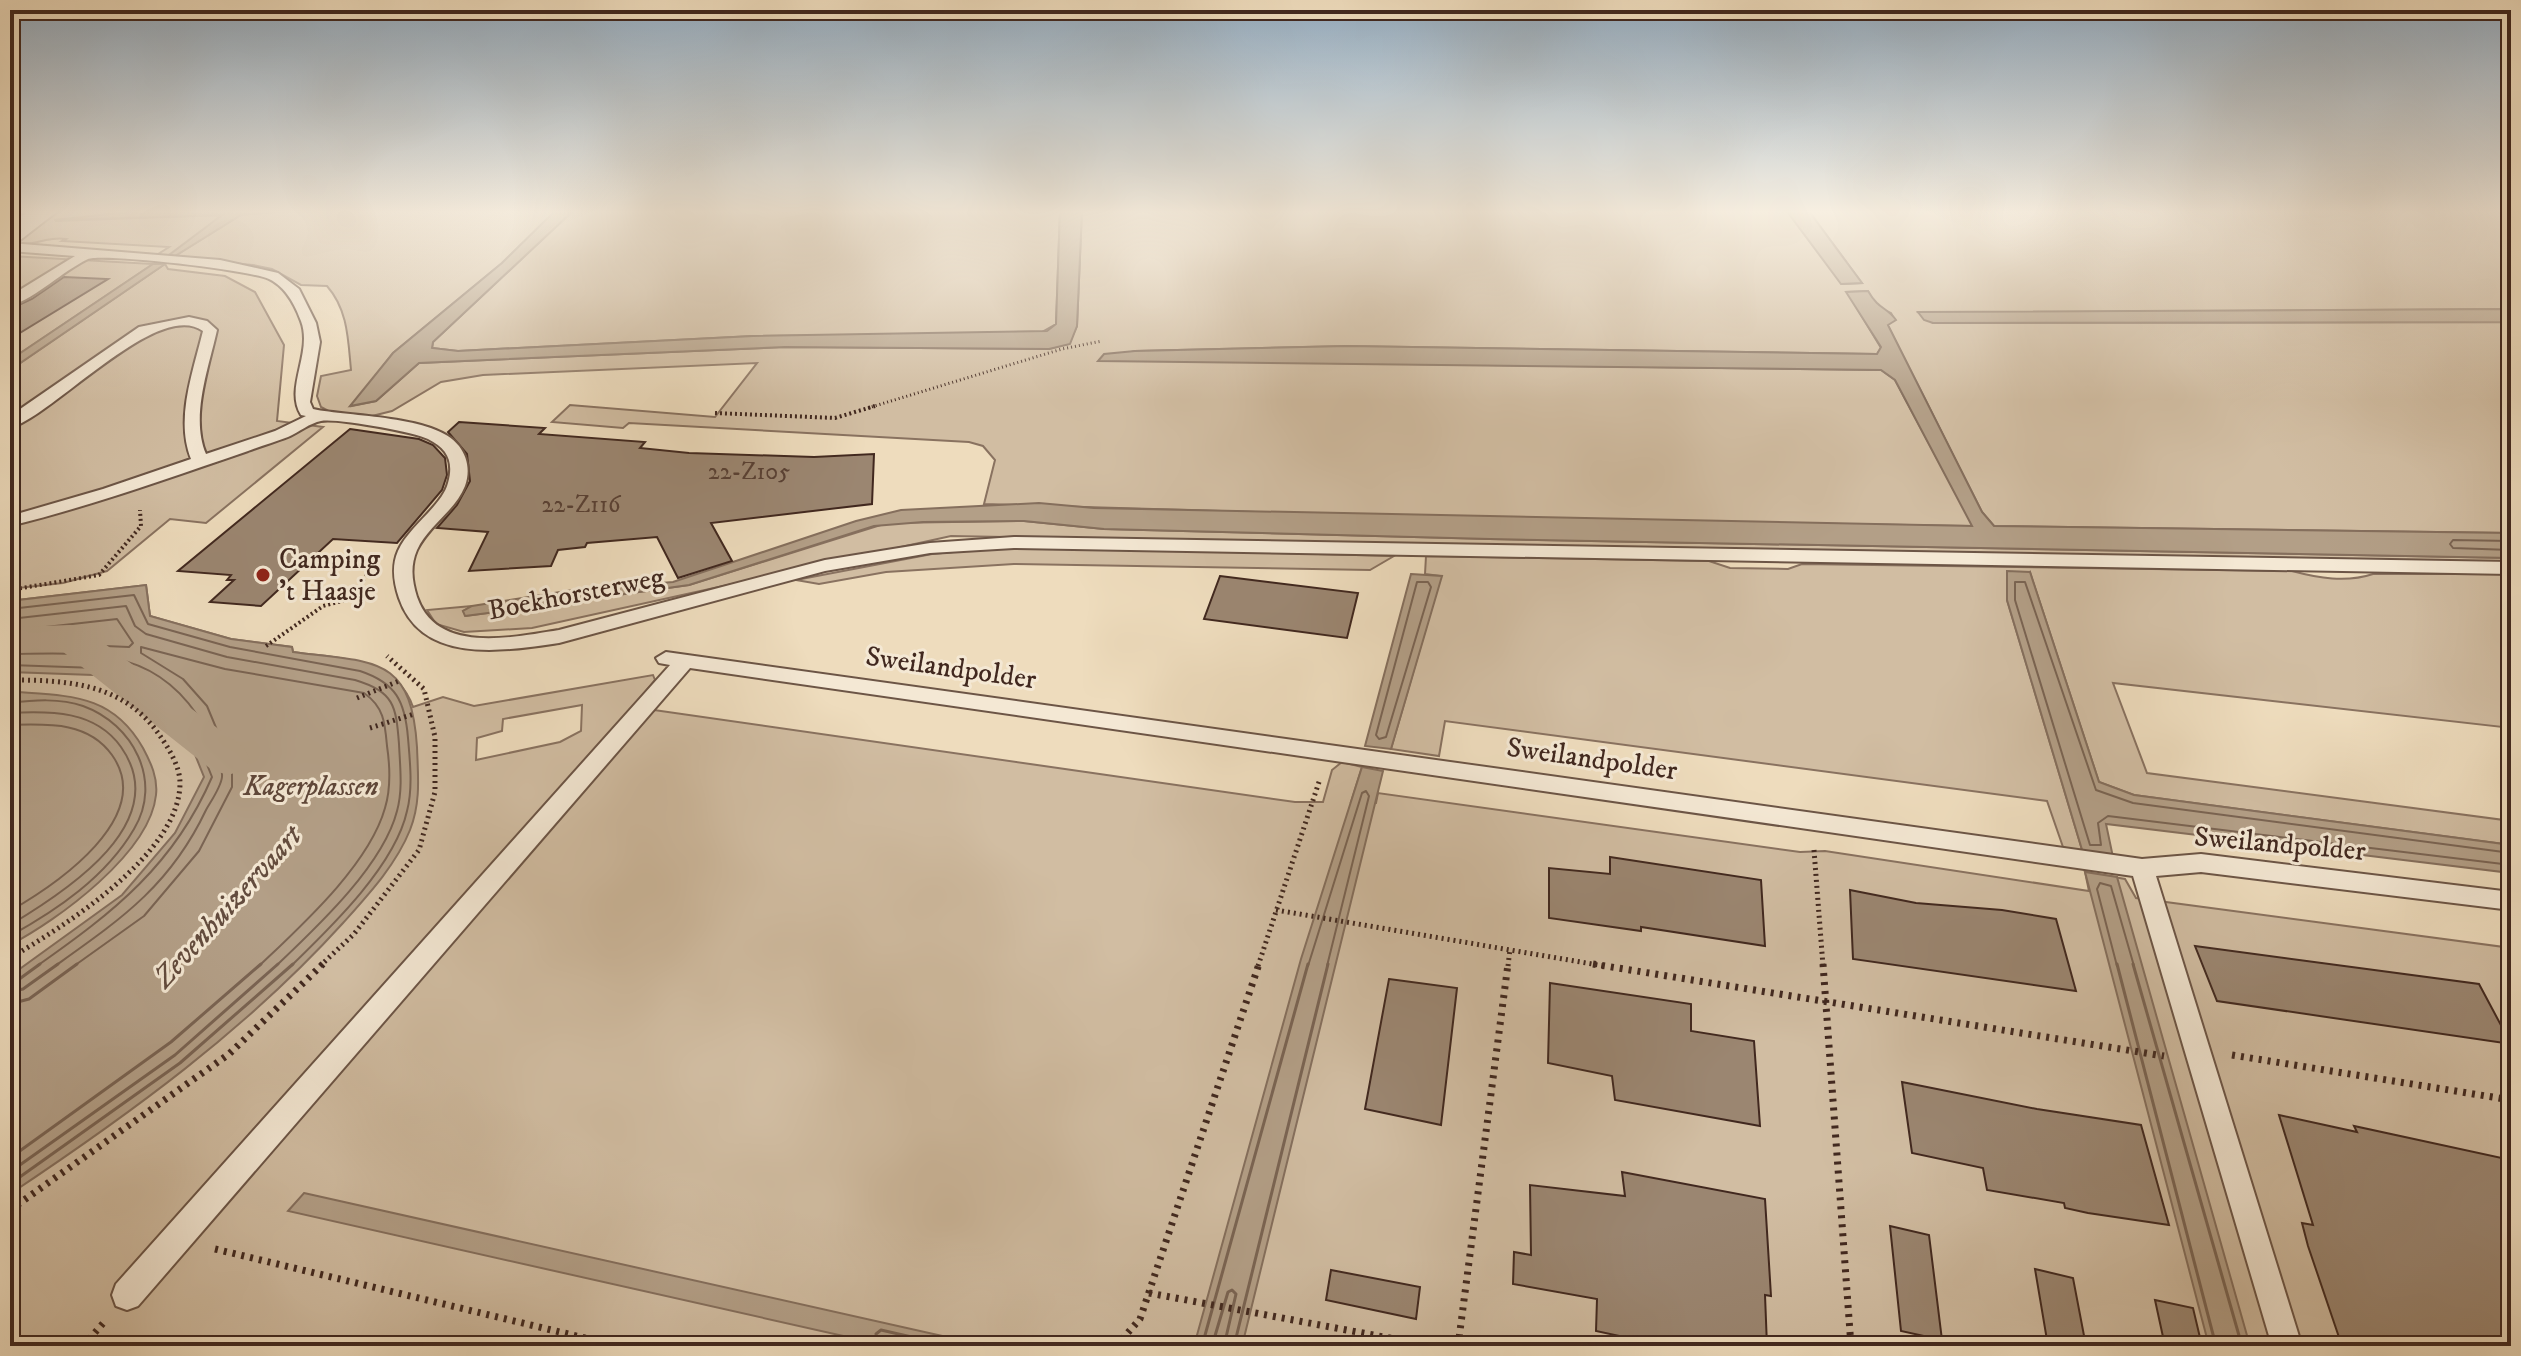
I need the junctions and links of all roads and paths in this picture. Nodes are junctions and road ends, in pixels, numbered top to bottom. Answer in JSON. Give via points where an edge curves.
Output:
{"nodes":[{"id":1,"x":56,"y":273,"type":"edge"},
{"id":2,"x":264,"y":273,"type":"edge"},
{"id":3,"x":10,"y":302,"type":"edge"},
{"id":4,"x":1102,"y":341,"type":"dead end"},
{"id":5,"x":715,"y":413,"type":"dead end"},
{"id":6,"x":319,"y":416,"type":"junction"},
{"id":7,"x":10,"y":423,"type":"edge"},
{"id":8,"x":200,"y":460,"type":"junction"},
{"id":9,"x":132,"y":485,"type":"junction"},
{"id":10,"x":10,"y":521,"type":"edge"},
{"id":11,"x":2511,"y":568,"type":"edge"},
{"id":12,"x":361,"y":587,"type":"dead end"},
{"id":13,"x":10,"y":590,"type":"edge"},
{"id":14,"x":266,"y":646,"type":"dead end"},
{"id":15,"x":387,"y":656,"type":"dead end"},
{"id":16,"x":11,"y":681,"type":"edge"},
{"id":17,"x":399,"y":681,"type":"dead end"},
{"id":18,"x":357,"y":698,"type":"dead end"},
{"id":19,"x":414,"y":714,"type":"dead end"},
{"id":20,"x":370,"y":728,"type":"dead end"},
{"id":21,"x":1329,"y":751,"type":"junction"},
{"id":22,"x":1812,"y":821,"type":"junction"},
{"id":23,"x":2142,"y":868,"type":"junction"},
{"id":24,"x":2511,"y":901,"type":"edge"},
{"id":25,"x":1276,"y":910,"type":"junction"},
{"id":26,"x":1510,"y":949,"type":"junction"},
{"id":27,"x":10,"y":958,"type":"edge"},
{"id":28,"x":1825,"y":1004,"type":"junction"},
{"id":29,"x":2184,"y":1053,"type":"junction"},
{"id":30,"x":2511,"y":1100,"type":"edge"},
{"id":31,"x":10,"y":1210,"type":"edge"},
{"id":32,"x":176,"y":1240,"type":"junction"},
{"id":33,"x":1149,"y":1293,"type":"junction"},
{"id":34,"x":127,"y":1295,"type":"dead end"},
{"id":35,"x":618,"y":1346,"type":"edge"},
{"id":36,"x":1116,"y":1346,"type":"edge"},
{"id":37,"x":1432,"y":1346,"type":"edge"},
{"id":38,"x":1458,"y":1346,"type":"edge"},
{"id":39,"x":1851,"y":1346,"type":"edge"},
{"id":40,"x":2287,"y":1346,"type":"edge"}],
"edges":[{"from":1,"to":3,"type":"lane"},
{"from":2,"to":6,"type":"lane","via":[[285,283],[304,307],[313,342],[302,402],[307,412]]},
{"from":4,"to":5,"type":"path","via":[[835,418]]},
{"from":6,"to":8,"type":"lane"},
{"from":6,"to":11,"type":"lane","name":"Boekhorsterweg","via":[[419,429],[441,437],[458,459],[461,475],[456,487],[405,549],[400,573],[426,628],[472,644],[533,639],[902,552],[1050,542]]},
{"from":7,"to":8,"type":"lane","via":[[144,330],[177,322],[202,324],[210,330],[192,423]]},
{"from":8,"to":9,"type":"lane"},
{"from":9,"to":10,"type":"lane"},
{"from":9,"to":13,"type":"path","via":[[141,526],[99,575]]},
{"from":12,"to":14,"type":"path","via":[[350,599],[323,606]]},
{"from":15,"to":31,"type":"path","via":[[424,689],[435,737],[435,792],[419,850],[354,934],[229,1054]]},
{"from":16,"to":27,"type":"path","via":[[100,686],[133,702],[176,762],[179,790],[161,834],[118,883]]},
{"from":17,"to":18,"type":"path"},
{"from":19,"to":20,"type":"path"},
{"from":21,"to":22,"type":"lane","name":"Sweilandpolder"},
{"from":21,"to":25,"type":"path"},
{"from":21,"to":32,"type":"lane","name":"Sweilandpolder","via":[[676,660]]},
{"from":22,"to":23,"type":"lane","name":"Sweilandpolder"},
{"from":22,"to":28,"type":"path"},
{"from":23,"to":24,"type":"lane","name":"Sweilandpolder","via":[[2201,863]]},
{"from":23,"to":29,"type":"lane"},
{"from":25,"to":26,"type":"path"},
{"from":25,"to":33,"type":"path"},
{"from":26,"to":28,"type":"path"},
{"from":26,"to":38,"type":"path"},
{"from":28,"to":29,"type":"path","via":[[2124,1050]]},
{"from":28,"to":39,"type":"path"},
{"from":29,"to":30,"type":"path"},
{"from":29,"to":40,"type":"lane"},
{"from":32,"to":34,"type":"lane"},
{"from":32,"to":35,"type":"path"},
{"from":33,"to":36,"type":"path","via":[[1140,1319]]},
{"from":33,"to":37,"type":"path"}]}
